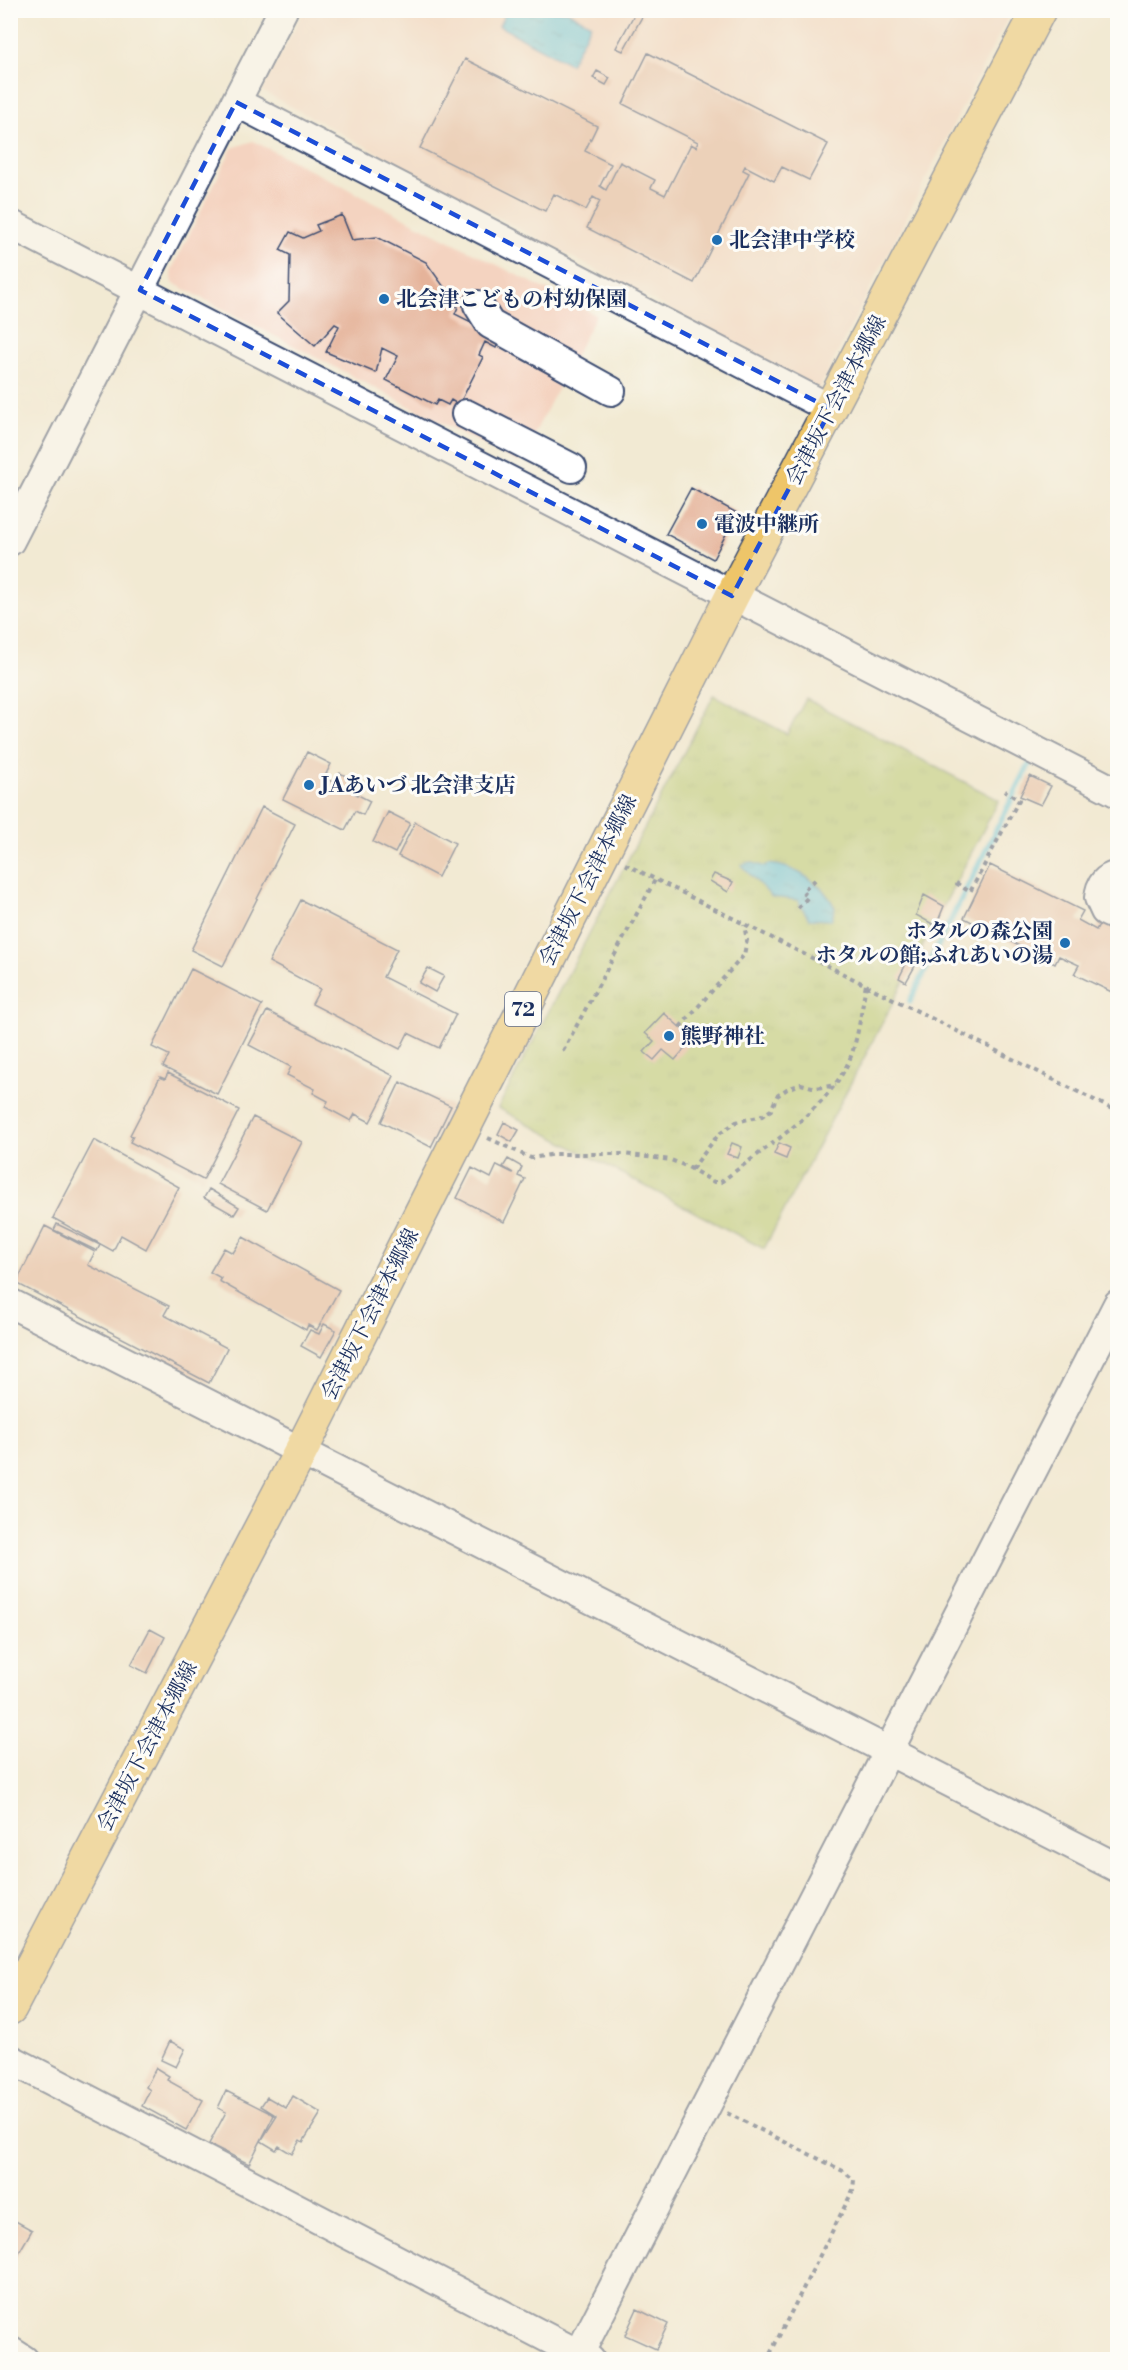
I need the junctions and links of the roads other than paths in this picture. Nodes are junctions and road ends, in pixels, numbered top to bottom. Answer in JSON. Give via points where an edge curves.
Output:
{"nodes":[{"id":1,"x":283,"y":10,"type":"edge"},
{"id":2,"x":1039,"y":10,"type":"edge"},
{"id":3,"x":236,"y":102,"type":"junction"},
{"id":4,"x":10,"y":224,"type":"edge"},
{"id":5,"x":140,"y":290,"type":"junction"},
{"id":6,"x":478,"y":305,"type":"dead end"},
{"id":7,"x":611,"y":391,"type":"dead end"},
{"id":8,"x":831,"y":409,"type":"junction"},
{"id":9,"x":466,"y":414,"type":"dead end"},
{"id":10,"x":572,"y":468,"type":"dead end"},
{"id":11,"x":10,"y":541,"type":"edge"},
{"id":12,"x":732,"y":596,"type":"junction"},
{"id":13,"x":1118,"y":793,"type":"edge"},
{"id":14,"x":1118,"y":875,"type":"edge"},
{"id":15,"x":1118,"y":916,"type":"edge"},
{"id":16,"x":10,"y":1303,"type":"edge"},
{"id":17,"x":1118,"y":1304,"type":"edge"},
{"id":18,"x":300,"y":1453,"type":"junction"},
{"id":19,"x":889,"y":1752,"type":"junction"},
{"id":20,"x":1118,"y":1868,"type":"edge"},
{"id":21,"x":10,"y":2008,"type":"edge"},
{"id":22,"x":10,"y":2059,"type":"edge"},
{"id":23,"x":10,"y":2351,"type":"edge"},
{"id":24,"x":581,"y":2358,"type":"edge"},
{"id":25,"x":24,"y":2360,"type":"edge"}],
"edges":[{"from":1,"to":3,"type":"street"},
{"from":2,"to":8,"type":"main road","name":"会津坂下会津本郷線","number":"72"},
{"from":3,"to":5,"type":"street"},
{"from":3,"to":8,"type":"street"},
{"from":4,"to":5,"type":"street"},
{"from":5,"to":11,"type":"street"},
{"from":5,"to":12,"type":"street"},
{"from":6,"to":7,"type":"street","via":[[490,324]]},
{"from":8,"to":12,"type":"main road","name":"会津坂下会津本郷線","number":"72"},
{"from":9,"to":10,"type":"street"},
{"from":12,"to":13,"type":"street"},
{"from":12,"to":18,"type":"main road","name":"会津坂下会津本郷線","number":"72"},
{"from":14,"to":15,"type":"street","via":[[1103,883],[1099,898],[1105,911]]},
{"from":16,"to":18,"type":"street"},
{"from":17,"to":19,"type":"street"},
{"from":18,"to":19,"type":"street"},
{"from":18,"to":21,"type":"main road","name":"会津坂下会津本郷線","number":"72"},
{"from":19,"to":20,"type":"street"},
{"from":19,"to":24,"type":"street"},
{"from":22,"to":24,"type":"street"},
{"from":23,"to":25,"type":"street"}]}
